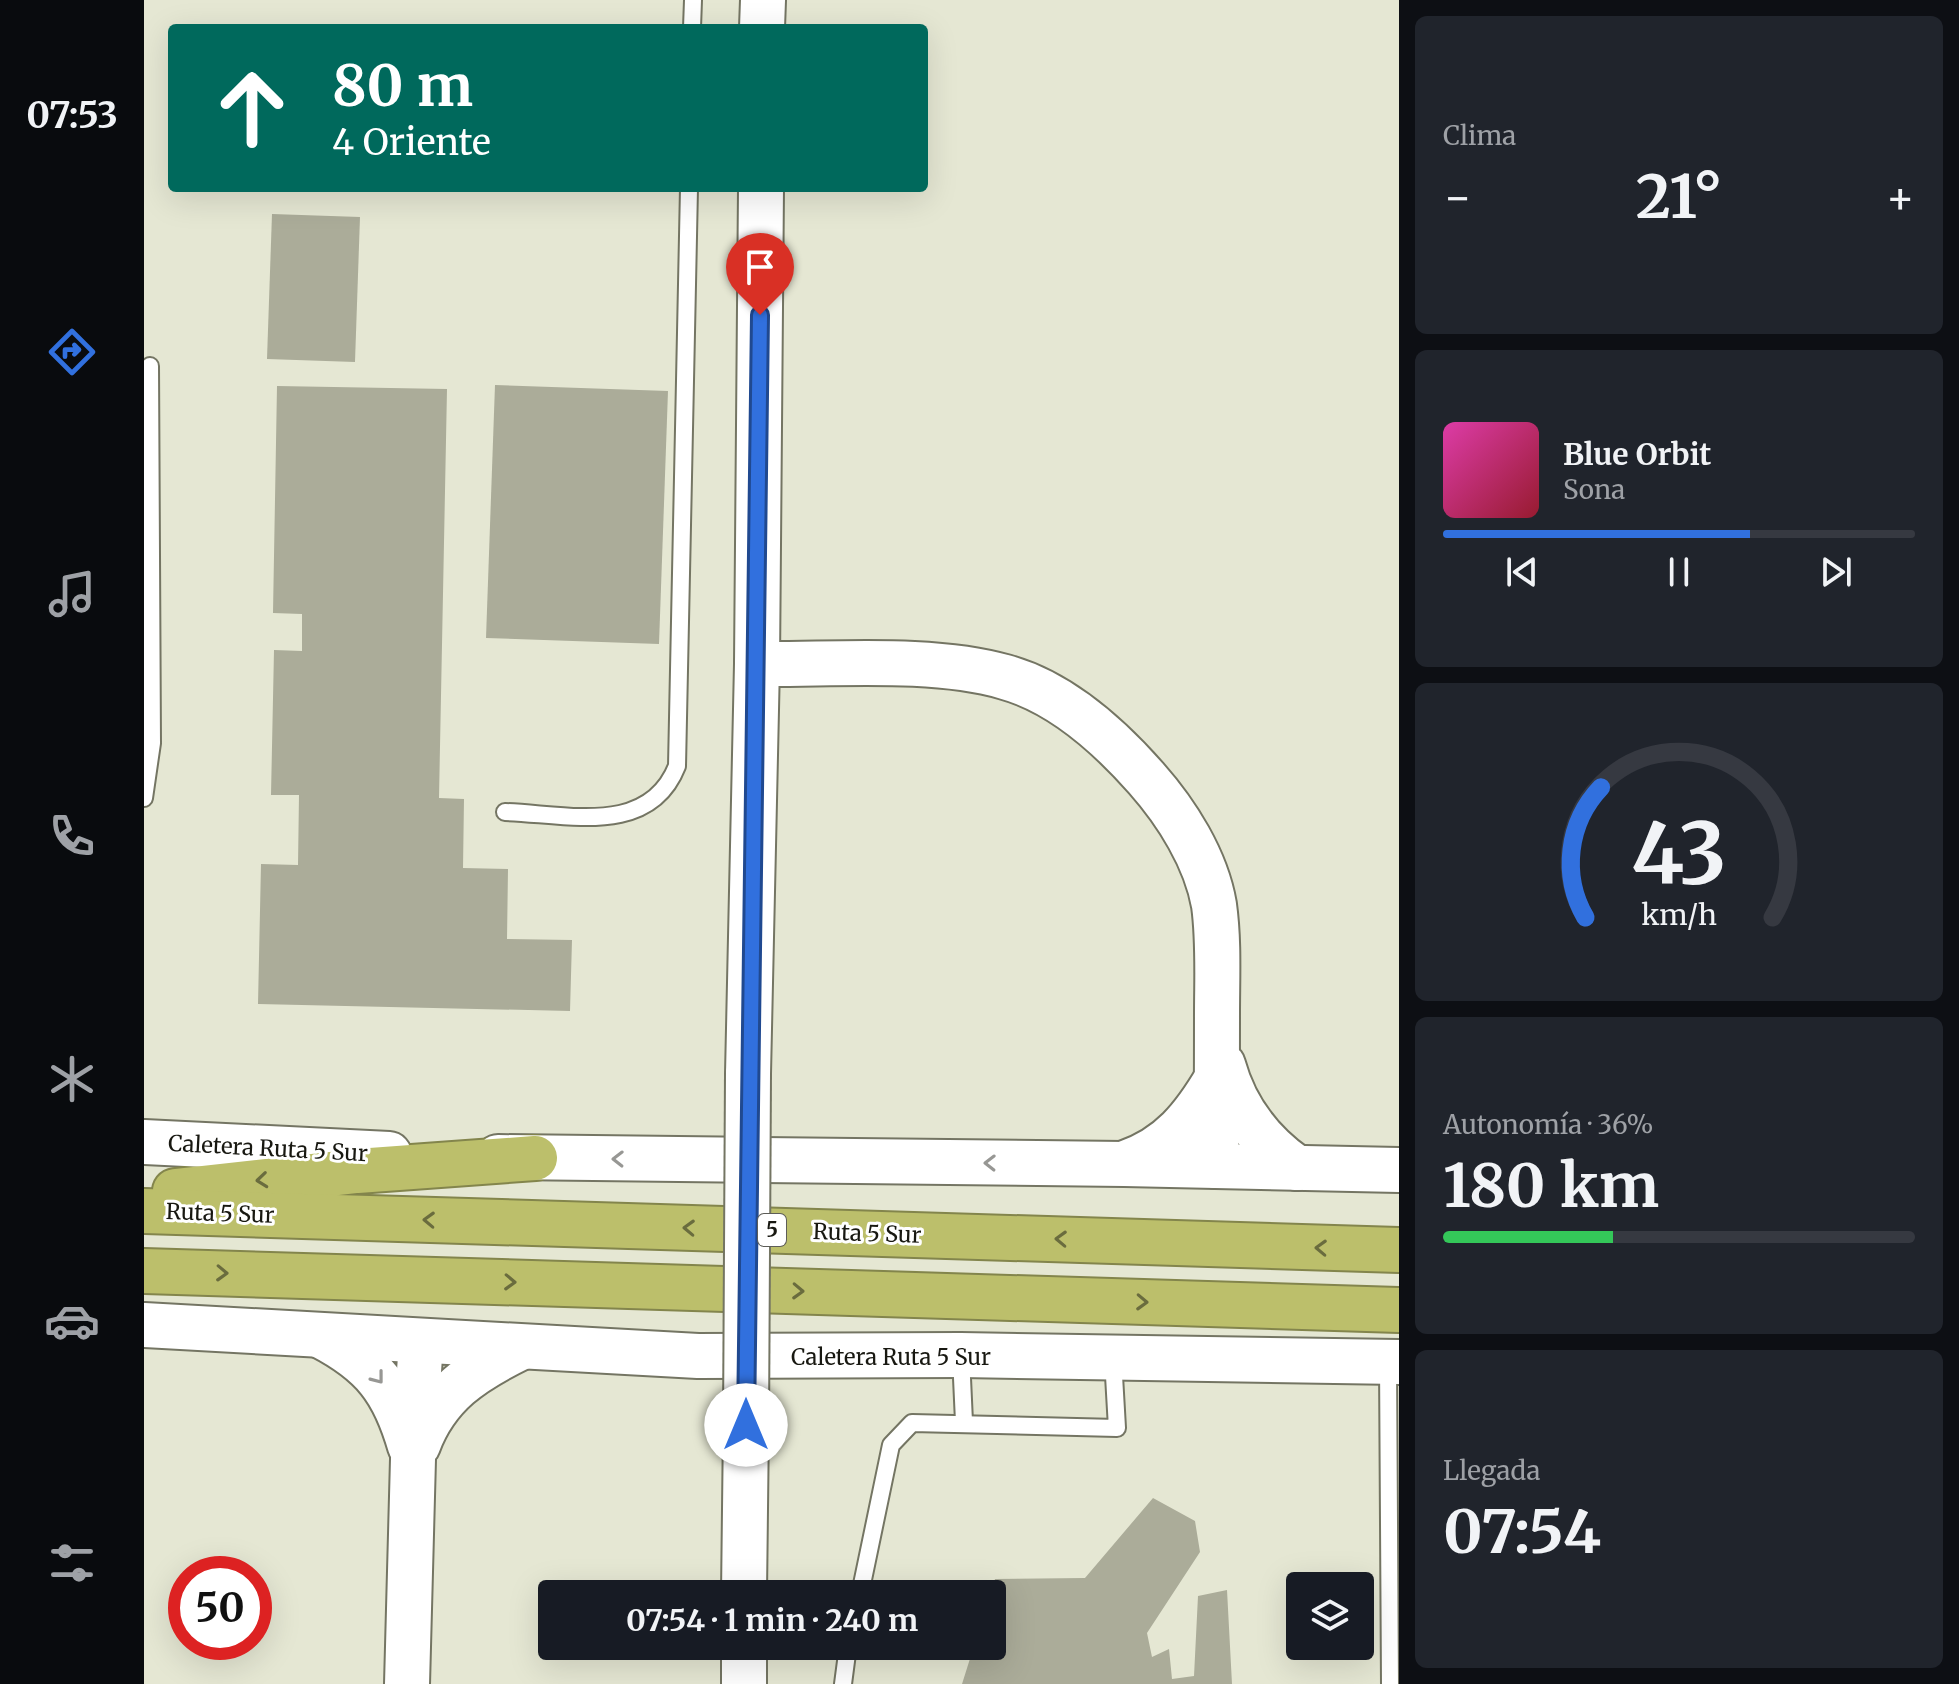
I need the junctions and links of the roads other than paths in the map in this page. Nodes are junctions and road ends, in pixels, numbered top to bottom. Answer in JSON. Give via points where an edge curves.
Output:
{"nodes":[{"id":1,"x":693,"y":0,"type":"edge"},
{"id":2,"x":763,"y":0,"type":"edge"},
{"id":3,"x":692,"y":24,"type":"edge"},
{"id":4,"x":762,"y":24,"type":"edge"},
{"id":5,"x":689,"y":192,"type":"edge"},
{"id":6,"x":761,"y":192,"type":"edge"},
{"id":7,"x":150,"y":366,"type":"dead end"},
{"id":8,"x":757,"y":664,"type":"junction"},
{"id":9,"x":144,"y":798,"type":"edge"},
{"id":10,"x":505,"y":812,"type":"dead end"},
{"id":11,"x":1217,"y":1061,"type":"junction"},
{"id":12,"x":144,"y":1142,"type":"edge"},
{"id":13,"x":535,"y":1158,"type":"junction"},
{"id":14,"x":1124,"y":1164,"type":"junction"},
{"id":15,"x":1216,"y":1166,"type":"junction"},
{"id":16,"x":1297,"y":1168,"type":"junction"},
{"id":17,"x":1399,"y":1170,"type":"edge"},
{"id":18,"x":144,"y":1195,"type":"edge"},
{"id":19,"x":144,"y":1211,"type":"edge"},
{"id":20,"x":1399,"y":1250,"type":"edge"},
{"id":21,"x":144,"y":1271,"type":"edge"},
{"id":22,"x":1399,"y":1310,"type":"edge"},
{"id":23,"x":144,"y":1325,"type":"edge"},
{"id":24,"x":315,"y":1333,"type":"junction"},
{"id":25,"x":421,"y":1342,"type":"junction"},
{"id":26,"x":520,"y":1348,"type":"junction"},
{"id":27,"x":961,"y":1355,"type":"junction"},
{"id":28,"x":1113,"y":1358,"type":"junction"},
{"id":29,"x":1394,"y":1362,"type":"edge"},
{"id":30,"x":964,"y":1422,"type":"junction"},
{"id":31,"x":413,"y":1459,"type":"junction"},
{"id":32,"x":744,"y":1580,"type":"edge"},
{"id":33,"x":863,"y":1580,"type":"edge"},
{"id":34,"x":744,"y":1660,"type":"edge"},
{"id":35,"x":846,"y":1660,"type":"edge"},
{"id":36,"x":407,"y":1684,"type":"edge"},
{"id":37,"x":744,"y":1684,"type":"edge"},
{"id":38,"x":843,"y":1684,"type":"edge"},
{"id":39,"x":1390,"y":1684,"type":"edge"}],
"edges":[{"from":1,"to":3,"type":"lane"},
{"from":2,"to":4,"type":"main road"},
{"from":5,"to":10,"type":"lane","via":[[677,766],[665,790],[628,814]]},
{"from":6,"to":8,"type":"main road"},
{"from":7,"to":9,"type":"lane","via":[[152,743]]},
{"from":8,"to":11,"type":"main road","via":[[980,671],[1057,699],[1106,738],[1162,796],[1206,873],[1214,905]]},
{"from":8,"to":32,"type":"main road","bridge":true},
{"from":11,"to":14,"type":"main road","via":[[1181,1130],[1154,1151]]},
{"from":11,"to":15,"type":"main road"},
{"from":11,"to":16,"type":"main road","via":[[1241,1111],[1263,1140]]},
{"from":12,"to":13,"type":"main road","name":"Caletera Ruta 5 Sur"},
{"from":14,"to":13,"type":"main road","name":"Caletera Ruta 5 Sur","one_way":true},
{"from":13,"to":18,"type":"highway","one_way":true},
{"from":14,"to":15,"type":"main road","name":"Caletera Ruta 5 Sur"},
{"from":15,"to":16,"type":"main road","name":"Caletera Ruta 5 Sur"},
{"from":16,"to":17,"type":"main road","name":"Caletera Ruta 5 Sur"},
{"from":20,"to":19,"type":"highway","name":"Ruta 5 Sur","number":"5","one_way":true},
{"from":21,"to":22,"type":"highway","one_way":true},
{"from":23,"to":24,"type":"main road","name":"Caletera Ruta 5 Sur"},
{"from":24,"to":25,"type":"main road","name":"Caletera Ruta 5 Sur"},
{"from":24,"to":31,"type":"main road","one_way":true,"via":[[359,1358],[381,1381],[400,1413]]},
{"from":25,"to":26,"type":"main road","name":"Caletera Ruta 5 Sur"},
{"from":25,"to":31,"type":"main road"},
{"from":26,"to":27,"type":"main road","name":"Caletera Ruta 5 Sur","via":[[767,1358]]},
{"from":26,"to":31,"type":"main road","via":[[454,1387],[435,1410]]},
{"from":27,"to":28,"type":"main road","name":"Caletera Ruta 5 Sur"},
{"from":27,"to":30,"type":"lane"},
{"from":28,"to":29,"type":"main road","name":"Caletera Ruta 5 Sur"},
{"from":28,"to":30,"type":"lane","via":[[1117,1428]]},
{"from":29,"to":39,"type":"lane"},
{"from":30,"to":33,"type":"lane","via":[[912,1423],[891,1445]]},
{"from":31,"to":36,"type":"main road"},
{"from":34,"to":37,"type":"main road"},
{"from":35,"to":38,"type":"lane"}]}
